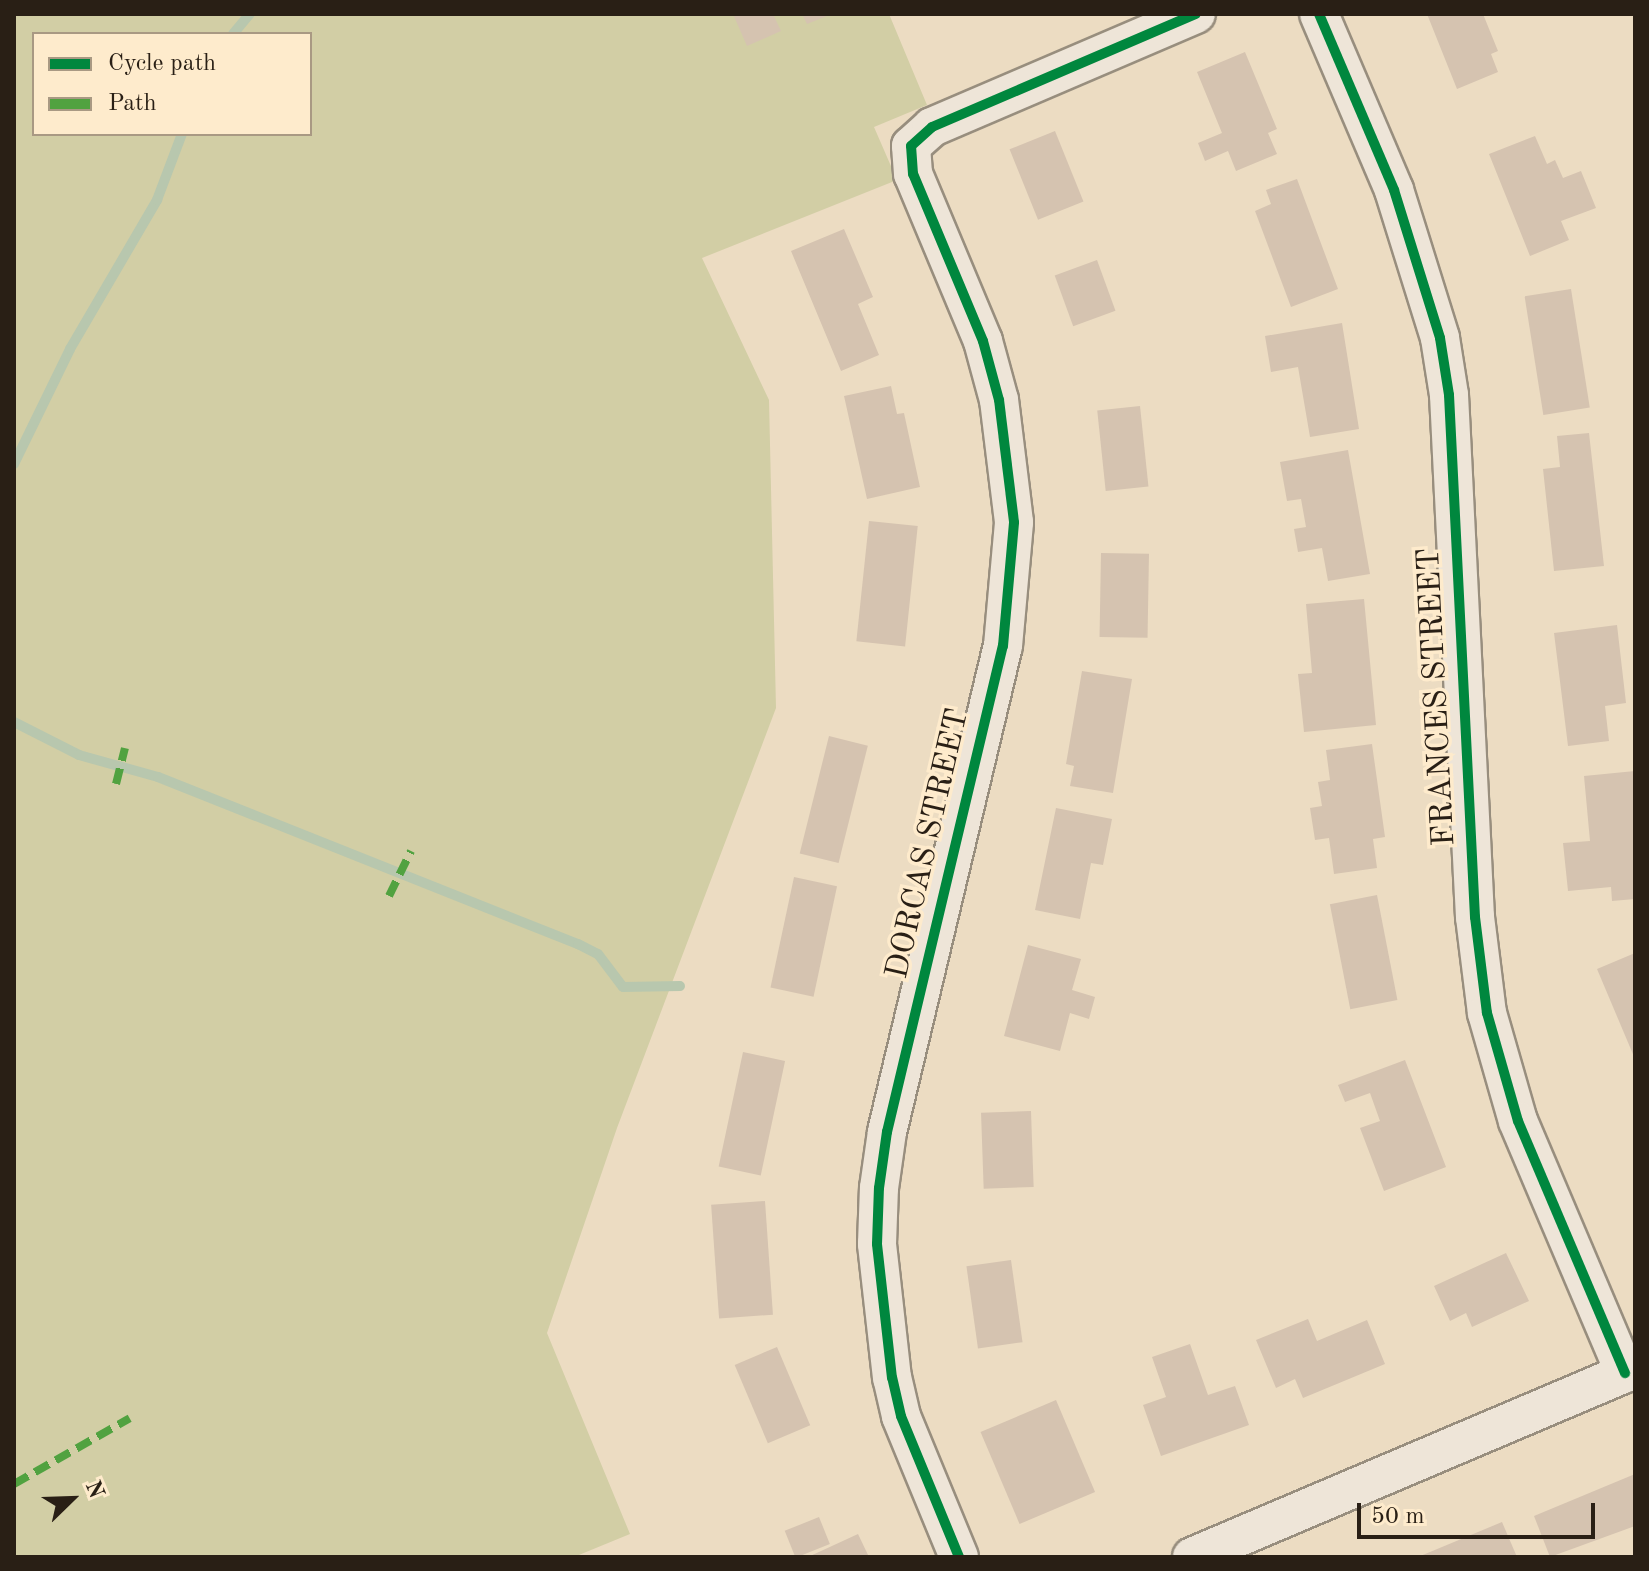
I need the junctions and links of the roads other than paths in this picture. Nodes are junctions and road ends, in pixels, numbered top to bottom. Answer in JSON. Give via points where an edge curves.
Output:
{"nodes":[{"id":1,"x":1196,"y":14,"type":"edge"},
{"id":2,"x":1319,"y":14,"type":"edge"},
{"id":3,"x":1630,"y":1371,"type":"edge"},
{"id":4,"x":959,"y":1557,"type":"edge"},
{"id":5,"x":1192,"y":1557,"type":"edge"}],
"edges":[{"from":1,"to":4,"type":"street","name":"DORCAS STREET","via":[[932,127],[911,146],[913,174],[983,341],[1010,461],[1014,522],[1003,646],[887,1132],[879,1188],[877,1244],[892,1378],[901,1416]]},
{"from":2,"to":3,"type":"street","name":"FRANCES STREET","via":[[1394,190],[1440,338],[1449,395],[1475,917],[1487,1013],[1518,1121]]},
{"from":3,"to":5,"type":"street"}]}
